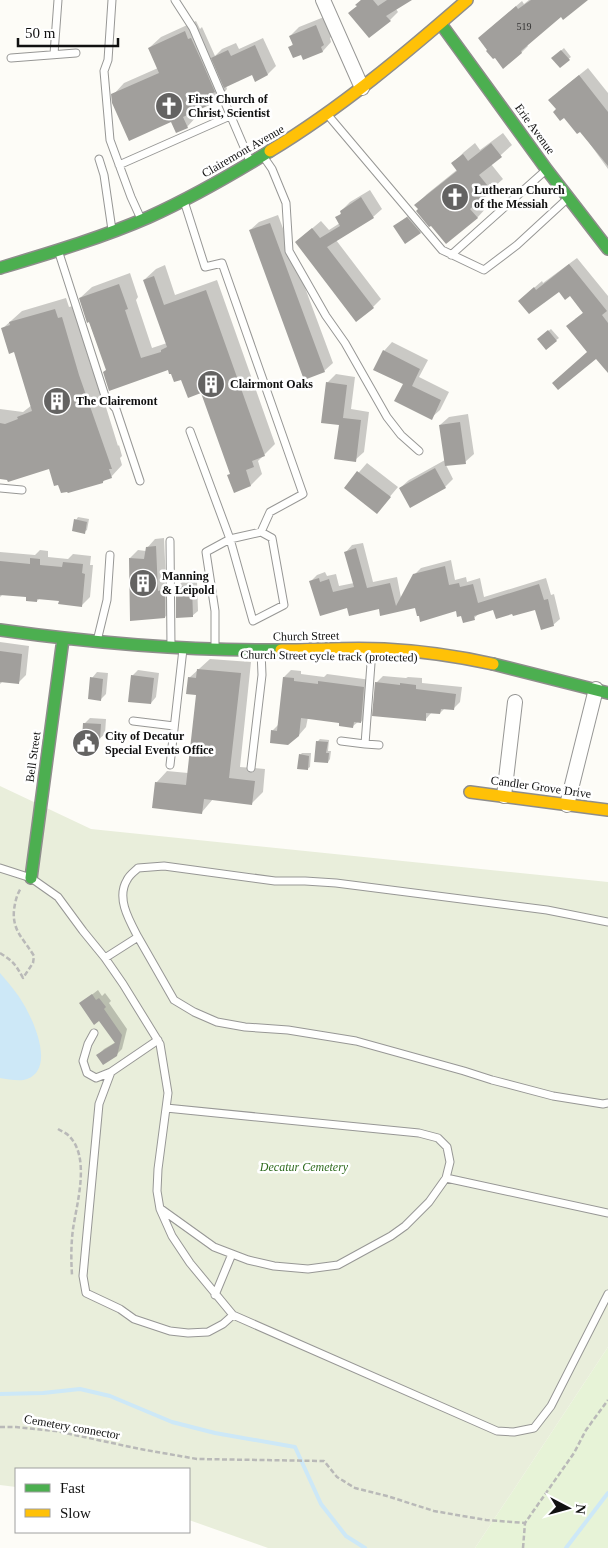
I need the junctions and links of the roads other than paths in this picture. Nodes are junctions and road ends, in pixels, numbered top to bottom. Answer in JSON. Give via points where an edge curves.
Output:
{"nodes":[{"id":1,"x":58,"y":0,"type":"edge"},
{"id":2,"x":112,"y":0,"type":"edge"},
{"id":3,"x":175,"y":0,"type":"edge"},
{"id":4,"x":323,"y":0,"type":"edge"},
{"id":5,"x":467,"y":0,"type":"edge"},
{"id":6,"x":441,"y":24,"type":"junction"},
{"id":7,"x":76,"y":53,"type":"dead end"},
{"id":8,"x":54,"y":54,"type":"junction"},
{"id":9,"x":11,"y":58,"type":"dead end"},
{"id":10,"x":362,"y":88,"type":"junction"},
{"id":11,"x":327,"y":114,"type":"junction"},
{"id":12,"x":230,"y":116,"type":"junction"},
{"id":13,"x":264,"y":156,"type":"junction"},
{"id":14,"x":99,"y":159,"type":"dead end"},
{"id":15,"x":119,"y":164,"type":"junction"},
{"id":16,"x":251,"y":164,"type":"junction"},
{"id":17,"x":547,"y":170,"type":"junction"},
{"id":18,"x":569,"y":198,"type":"junction"},
{"id":19,"x":183,"y":200,"type":"junction"},
{"id":20,"x":141,"y":219,"type":"junction"},
{"id":21,"x":112,"y":231,"type":"junction"},
{"id":22,"x":608,"y":249,"type":"edge"},
{"id":23,"x":58,"y":250,"type":"junction"},
{"id":24,"x":451,"y":255,"type":"junction"},
{"id":25,"x":0,"y":268,"type":"edge"},
{"id":26,"x":190,"y":431,"type":"dead end"},
{"id":27,"x":419,"y":451,"type":"dead end"},
{"id":28,"x":140,"y":481,"type":"dead end"},
{"id":29,"x":0,"y":488,"type":"edge"},
{"id":30,"x":22,"y":490,"type":"dead end"},
{"id":31,"x":261,"y":532,"type":"junction"},
{"id":32,"x":230,"y":540,"type":"junction"},
{"id":33,"x":170,"y":541,"type":"dead end"},
{"id":34,"x":110,"y":555,"type":"dead end"},
{"id":35,"x":0,"y":630,"type":"edge"},
{"id":36,"x":63,"y":639,"type":"junction"},
{"id":37,"x":96,"y":642,"type":"junction"},
{"id":38,"x":177,"y":648,"type":"junction"},
{"id":39,"x":216,"y":649,"type":"junction"},
{"id":40,"x":372,"y":649,"type":"junction"},
{"id":41,"x":261,"y":650,"type":"junction"},
{"id":42,"x":602,"y":691,"type":"edge"},
{"id":43,"x":515,"y":702,"type":"dead end"},
{"id":44,"x":133,"y":721,"type":"dead end"},
{"id":45,"x":174,"y":726,"type":"junction"},
{"id":46,"x":341,"y":741,"type":"dead end"},
{"id":47,"x":364,"y":744,"type":"junction"},
{"id":48,"x":379,"y":745,"type":"dead end"},
{"id":49,"x":170,"y":766,"type":"dead end"},
{"id":50,"x":251,"y":768,"type":"dead end"},
{"id":51,"x":470,"y":792,"type":"dead end"},
{"id":52,"x":504,"y":796,"type":"junction"},
{"id":53,"x":567,"y":805,"type":"junction"},
{"id":54,"x":608,"y":810,"type":"edge"},
{"id":55,"x":0,"y":868,"type":"edge"},
{"id":56,"x":28,"y":880,"type":"junction"},
{"id":57,"x":608,"y":922,"type":"edge"},
{"id":58,"x":138,"y":937,"type":"junction"},
{"id":59,"x":105,"y":958,"type":"junction"},
{"id":60,"x":94,"y":1033,"type":"dead end"},
{"id":61,"x":158,"y":1040,"type":"junction"},
{"id":62,"x":111,"y":1072,"type":"junction"},
{"id":63,"x":608,"y":1103,"type":"edge"},
{"id":64,"x":166,"y":1108,"type":"junction"},
{"id":65,"x":446,"y":1178,"type":"junction"},
{"id":66,"x":160,"y":1209,"type":"junction"},
{"id":67,"x":608,"y":1212,"type":"edge"},
{"id":68,"x":232,"y":1254,"type":"junction"},
{"id":69,"x":608,"y":1294,"type":"edge"},
{"id":70,"x":215,"y":1295,"type":"junction"},
{"id":71,"x":233,"y":1315,"type":"junction"}],
"edges":[{"from":1,"to":8,"type":"lane"},
{"from":2,"to":15,"type":"lane","via":[[108,60],[104,71],[110,140]]},
{"from":3,"to":12,"type":"lane","via":[[193,28]]},
{"from":4,"to":10,"type":"street"},
{"from":5,"to":6,"type":"main road","name":"Clairemont Avenue"},
{"from":6,"to":10,"type":"main road","name":"Clairemont Avenue"},
{"from":6,"to":17,"type":"main road","name":"Erie Avenue"},
{"from":7,"to":8,"type":"lane"},
{"from":8,"to":9,"type":"lane"},
{"from":10,"to":11,"type":"main road","name":"Clairemont Avenue"},
{"from":11,"to":13,"type":"main road","name":"Clairemont Avenue"},
{"from":11,"to":24,"type":"lane","via":[[442,250]]},
{"from":12,"to":15,"type":"lane"},
{"from":12,"to":16,"type":"lane"},
{"from":13,"to":16,"type":"main road","name":"Clairemont Avenue"},
{"from":13,"to":27,"type":"lane","via":[[286,203],[289,251],[388,417],[401,435]]},
{"from":14,"to":21,"type":"lane"},
{"from":15,"to":20,"type":"lane"},
{"from":16,"to":19,"type":"main road","name":"Clairemont Avenue"},
{"from":17,"to":18,"type":"main road","name":"Erie Avenue"},
{"from":17,"to":24,"type":"lane"},
{"from":18,"to":22,"type":"main road","name":"Erie Avenue"},
{"from":18,"to":24,"type":"lane","via":[[484,270]]},
{"from":19,"to":20,"type":"main road","name":"Clairemont Avenue"},
{"from":19,"to":31,"type":"lane","via":[[205,267],[222,263],[303,494],[270,512]]},
{"from":20,"to":21,"type":"main road","name":"Clairemont Avenue"},
{"from":21,"to":23,"type":"main road","name":"Clairemont Avenue"},
{"from":23,"to":25,"type":"main road","name":"Clairemont Avenue"},
{"from":23,"to":28,"type":"lane","via":[[105,396],[116,409]]},
{"from":26,"to":32,"type":"lane"},
{"from":29,"to":30,"type":"lane"},
{"from":31,"to":32,"type":"lane"},
{"from":31,"to":32,"type":"lane","via":[[272,538],[284,605],[253,621]]},
{"from":32,"to":39,"type":"lane","via":[[206,552],[215,611]]},
{"from":33,"to":38,"type":"lane"},
{"from":34,"to":37,"type":"lane","via":[[107,600]]},
{"from":35,"to":36,"type":"main road","name":"Church Street"},
{"from":36,"to":37,"type":"main road","name":"Church Street"},
{"from":36,"to":56,"type":"main road","name":"Bell Street"},
{"from":37,"to":38,"type":"main road","name":"Church Street"},
{"from":38,"to":39,"type":"main road","name":"Church Street"},
{"from":38,"to":45,"type":"lane"},
{"from":39,"to":41,"type":"main road","name":"Church Street"},
{"from":40,"to":41,"type":"main road","name":"Church Street"},
{"from":40,"to":42,"type":"main road","name":"Church Street","via":[[454,657]]},
{"from":40,"to":47,"type":"lane"},
{"from":41,"to":50,"type":"lane","via":[[262,674]]},
{"from":42,"to":53,"type":"street"},
{"from":43,"to":52,"type":"street"},
{"from":44,"to":45,"type":"lane"},
{"from":45,"to":49,"type":"lane"},
{"from":46,"to":47,"type":"lane"},
{"from":47,"to":48,"type":"lane"},
{"from":51,"to":52,"type":"main road","name":"Candler Grove Drive"},
{"from":52,"to":53,"type":"main road","name":"Candler Grove Drive"},
{"from":53,"to":54,"type":"main road","name":"Candler Grove Drive"},
{"from":55,"to":56,"type":"lane"},
{"from":56,"to":59,"type":"lane","via":[[58,896]]},
{"from":57,"to":58,"type":"lane","via":[[447,897],[336,883],[275,881],[164,866],[138,868],[127,879],[123,891],[124,904]]},
{"from":58,"to":59,"type":"lane"},
{"from":58,"to":63,"type":"lane","via":[[174,1000],[217,1022],[356,1041],[553,1096]]},
{"from":59,"to":61,"type":"lane"},
{"from":60,"to":62,"type":"lane","via":[[83,1061],[87,1073],[96,1078]]},
{"from":61,"to":62,"type":"lane"},
{"from":61,"to":64,"type":"lane","via":[[168,1093]]},
{"from":62,"to":71,"type":"lane","via":[[99,1104],[84,1276],[86,1293],[134,1319],[170,1331],[208,1332]]},
{"from":64,"to":65,"type":"lane","via":[[419,1133],[438,1138],[447,1147],[450,1162]]},
{"from":64,"to":66,"type":"lane","via":[[158,1169]]},
{"from":65,"to":67,"type":"lane"},
{"from":65,"to":68,"type":"lane","via":[[429,1202],[405,1226],[338,1265],[308,1269],[274,1266]]},
{"from":66,"to":68,"type":"lane","via":[[214,1247]]},
{"from":66,"to":70,"type":"lane","via":[[172,1236]]},
{"from":68,"to":70,"type":"lane"},
{"from":69,"to":71,"type":"lane","via":[[551,1406],[534,1428],[514,1432],[497,1430]]},
{"from":70,"to":71,"type":"lane"}]}
